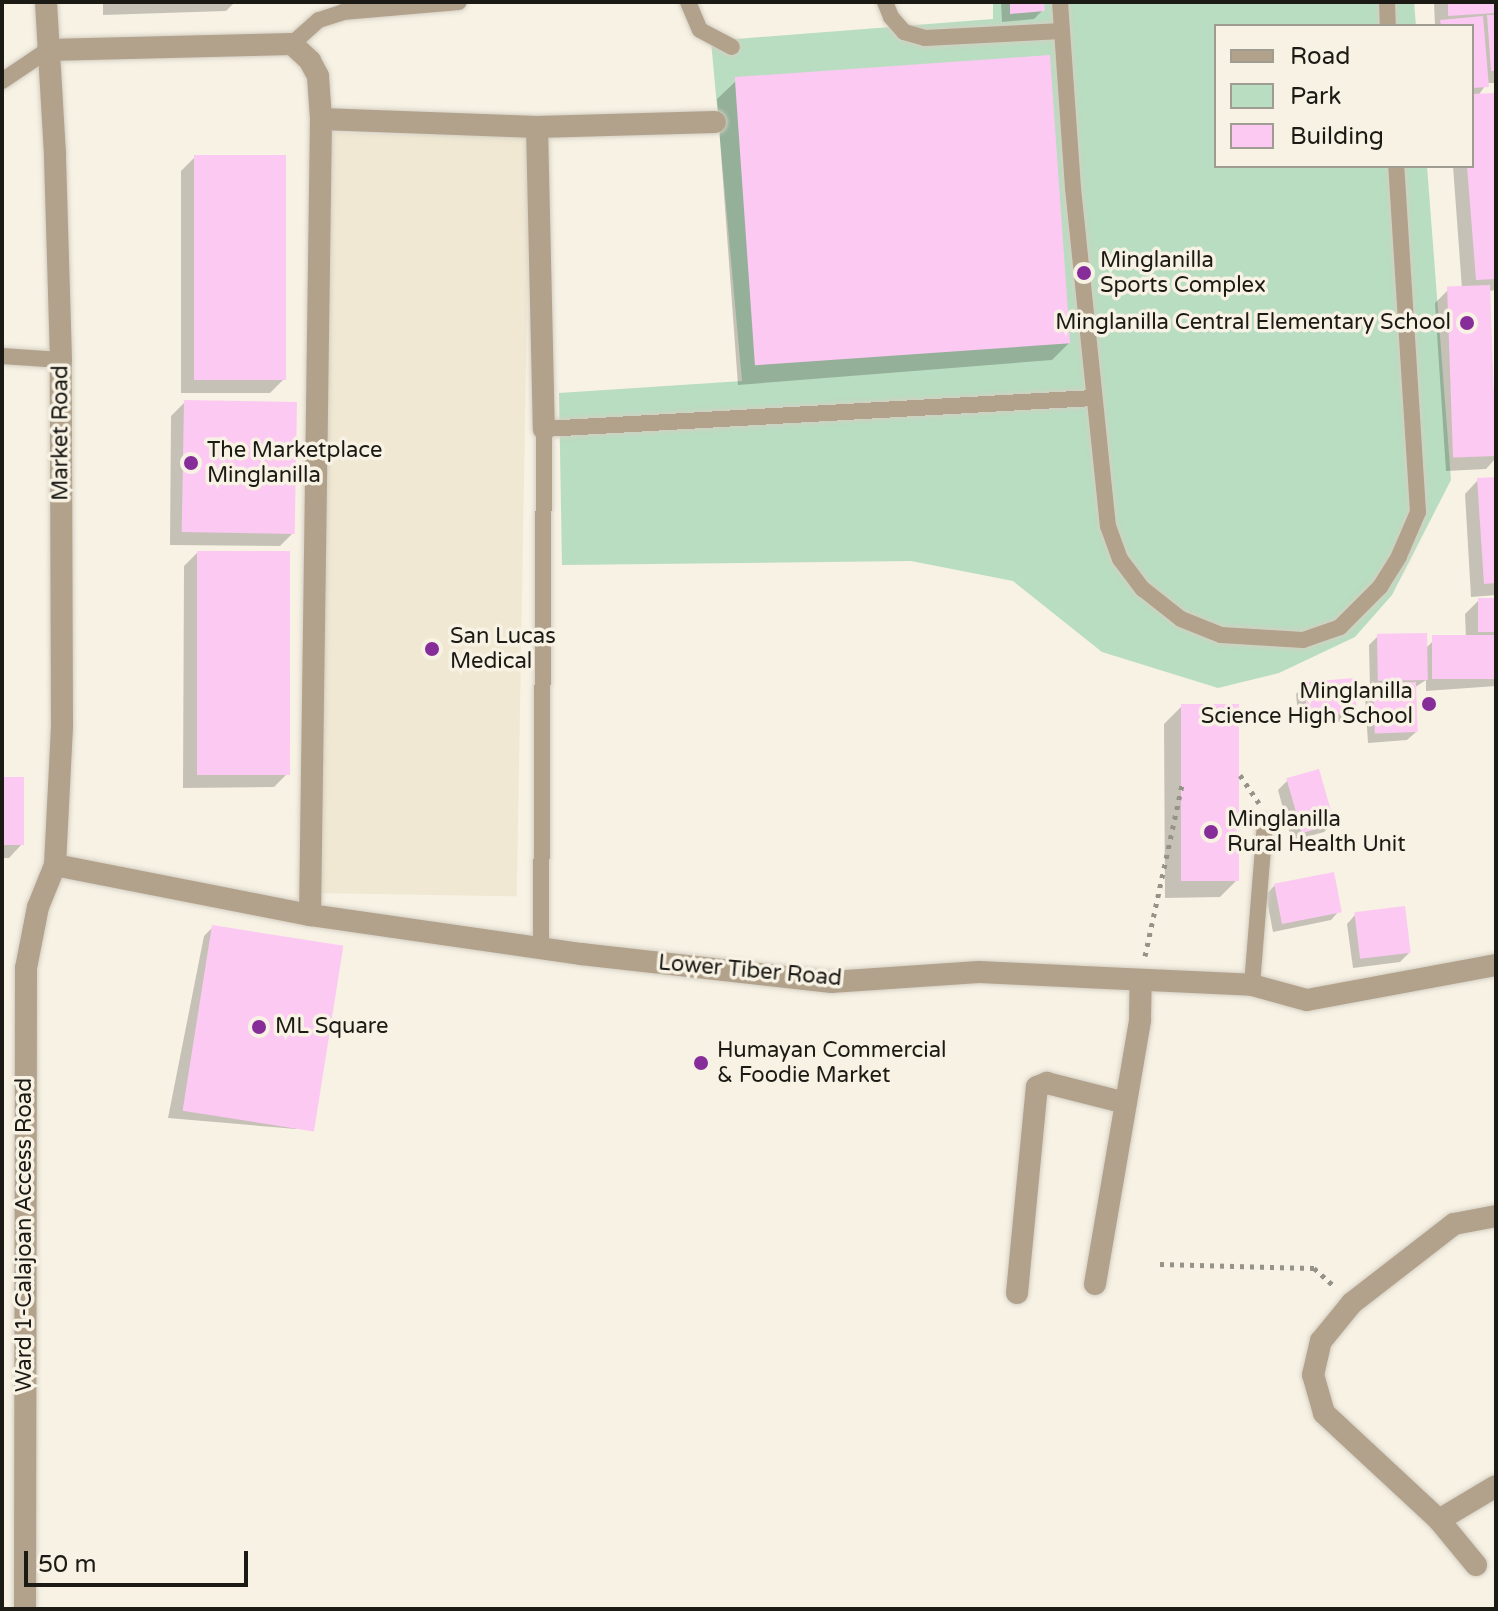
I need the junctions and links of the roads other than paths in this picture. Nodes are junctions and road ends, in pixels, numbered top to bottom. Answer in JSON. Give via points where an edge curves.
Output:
{"nodes":[{"id":1,"x":46,"y":2,"type":"edge"},
{"id":2,"x":459,"y":2,"type":"edge"},
{"id":3,"x":688,"y":2,"type":"edge"},
{"id":4,"x":885,"y":2,"type":"edge"},
{"id":5,"x":1060,"y":2,"type":"edge"},
{"id":6,"x":1387,"y":2,"type":"edge"},
{"id":7,"x":1388,"y":24,"type":"edge"},
{"id":8,"x":1062,"y":31,"type":"junction"},
{"id":9,"x":292,"y":44,"type":"junction"},
{"id":10,"x":732,"y":47,"type":"dead end"},
{"id":11,"x":48,"y":50,"type":"junction"},
{"id":12,"x":2,"y":81,"type":"edge"},
{"id":13,"x":321,"y":119,"type":"junction"},
{"id":14,"x":715,"y":122,"type":"dead end"},
{"id":15,"x":537,"y":127,"type":"junction"},
{"id":16,"x":1396,"y":168,"type":"edge"},
{"id":17,"x":2,"y":356,"type":"edge"},
{"id":18,"x":61,"y":360,"type":"junction"},
{"id":19,"x":1093,"y":398,"type":"junction"},
{"id":20,"x":544,"y":429,"type":"junction"},
{"id":21,"x":1265,"y":823,"type":"road end"},
{"id":22,"x":55,"y":865,"type":"junction"},
{"id":23,"x":310,"y":915,"type":"junction"},
{"id":24,"x":541,"y":948,"type":"junction"},
{"id":25,"x":1496,"y":965,"type":"edge"},
{"id":26,"x":1141,"y":981,"type":"junction"},
{"id":27,"x":1252,"y":985,"type":"junction"},
{"id":28,"x":1126,"y":1103,"type":"junction"},
{"id":29,"x":1496,"y":1216,"type":"edge"},
{"id":30,"x":1095,"y":1284,"type":"dead end"},
{"id":31,"x":1017,"y":1293,"type":"dead end"},
{"id":32,"x":1496,"y":1486,"type":"edge"},
{"id":33,"x":1439,"y":1520,"type":"junction"},
{"id":34,"x":1476,"y":1565,"type":"dead end"},
{"id":35,"x":25,"y":1609,"type":"edge"}],
"edges":[{"from":1,"to":11,"type":"street","name":"Market Road"},
{"from":2,"to":9,"type":"lane","via":[[343,12],[319,20]]},
{"from":3,"to":10,"type":"lane","via":[[700,30]]},
{"from":4,"to":8,"type":"lane","via":[[904,32],[925,38]]},
{"from":5,"to":8,"type":"lane"},
{"from":6,"to":7,"type":"lane"},
{"from":8,"to":19,"type":"lane"},
{"from":9,"to":11,"type":"street"},
{"from":9,"to":13,"type":"street","via":[[318,76]]},
{"from":11,"to":12,"type":"lane"},
{"from":11,"to":18,"type":"street","name":"Market Road"},
{"from":13,"to":15,"type":"street"},
{"from":13,"to":23,"type":"street"},
{"from":14,"to":15,"type":"street"},
{"from":15,"to":20,"type":"street"},
{"from":16,"to":19,"type":"lane","via":[[1418,512],[1380,587],[1340,627],[1303,640],[1221,635],[1181,619],[1143,589],[1120,559],[1108,526]]},
{"from":17,"to":18,"type":"lane"},
{"from":18,"to":22,"type":"street","name":"Market Road","via":[[62,725]]},
{"from":19,"to":20,"type":"lane"},
{"from":20,"to":24,"type":"lane"},
{"from":21,"to":27,"type":"lane"},
{"from":22,"to":23,"type":"street","name":"Lower Tiber Road"},
{"from":22,"to":35,"type":"street","name":"Ward 1-Calajoan Access Road","via":[[38,907],[26,968]]},
{"from":23,"to":24,"type":"street","name":"Lower Tiber Road"},
{"from":24,"to":26,"type":"street","name":"Lower Tiber Road","via":[[831,982],[979,972]]},
{"from":25,"to":27,"type":"street","name":"Lower Tiber Road","via":[[1307,1000]]},
{"from":26,"to":27,"type":"street","name":"Lower Tiber Road"},
{"from":26,"to":28,"type":"street"},
{"from":28,"to":30,"type":"street"},
{"from":28,"to":31,"type":"street","via":[[1047,1083],[1037,1087]]},
{"from":29,"to":33,"type":"street","via":[[1454,1224],[1352,1303],[1321,1341],[1313,1375],[1324,1413]]},
{"from":32,"to":33,"type":"street"},
{"from":33,"to":34,"type":"street"}]}
